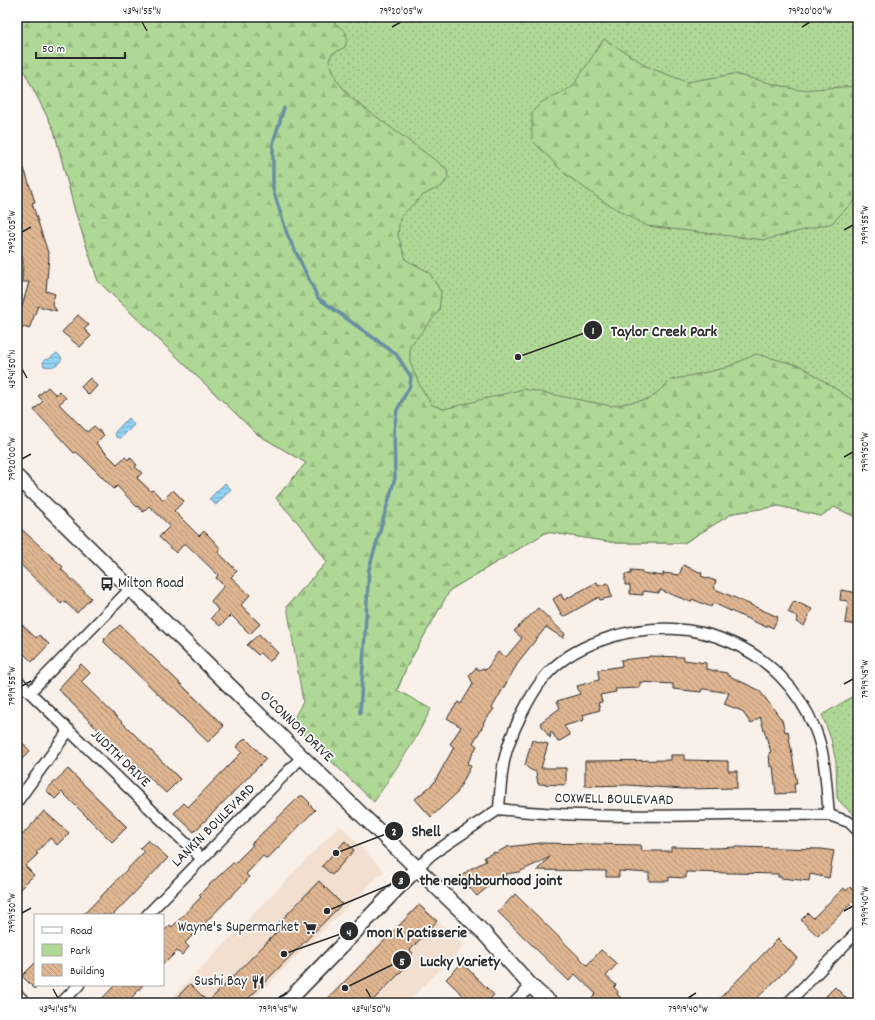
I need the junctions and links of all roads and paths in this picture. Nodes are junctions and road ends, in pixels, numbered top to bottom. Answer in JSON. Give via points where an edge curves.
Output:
{"nodes":[{"id":1,"x":17,"y":477,"type":"edge"},
{"id":2,"x":131,"y":588,"type":"junction"},
{"id":3,"x":17,"y":680,"type":"edge"},
{"id":4,"x":30,"y":692,"type":"junction"},
{"id":5,"x":69,"y":730,"type":"junction"},
{"id":6,"x":302,"y":757,"type":"junction"},
{"id":7,"x":17,"y":802,"type":"edge"},
{"id":8,"x":499,"y":809,"type":"junction"},
{"id":9,"x":829,"y":815,"type":"junction"},
{"id":10,"x":858,"y":831,"type":"edge"},
{"id":11,"x":202,"y":859,"type":"junction"},
{"id":12,"x":417,"y":868,"type":"junction"},
{"id":13,"x":148,"y":914,"type":"edge"},
{"id":14,"x":858,"y":931,"type":"edge"},
{"id":15,"x":78,"y":986,"type":"edge"},
{"id":16,"x":531,"y":986,"type":"junction"},
{"id":17,"x":17,"y":994,"type":"edge"},
{"id":18,"x":26,"y":1003,"type":"edge"},
{"id":19,"x":61,"y":1003,"type":"edge"},
{"id":20,"x":286,"y":1003,"type":"edge"},
{"id":21,"x":514,"y":1003,"type":"edge"},
{"id":22,"x":550,"y":1003,"type":"edge"},
{"id":23,"x":788,"y":1003,"type":"edge"}],
"edges":[{"from":1,"to":2,"type":"main road","name":"O'CONNOR DRIVE"},
{"from":2,"to":4,"type":"street"},
{"from":2,"to":6,"type":"main road","name":"O'CONNOR DRIVE"},
{"from":3,"to":4,"type":"street","name":"JUDITH DRIVE"},
{"from":4,"to":5,"type":"street","name":"JUDITH DRIVE"},
{"from":5,"to":7,"type":"street"},
{"from":5,"to":11,"type":"street","name":"JUDITH DRIVE"},
{"from":6,"to":11,"type":"street","name":"LANKIN BOULEVARD"},
{"from":6,"to":12,"type":"main road","name":"O'CONNOR DRIVE"},
{"from":8,"to":9,"type":"street","name":"COXWELL BOULEVARD","via":[[538,813],[661,816]]},
{"from":8,"to":9,"type":"street","via":[[504,760],[516,725],[548,673],[572,654],[592,643],[632,630],[663,628],[690,630],[727,640],[764,660],[782,676],[797,696],[815,729],[826,776]]},
{"from":8,"to":12,"type":"street","via":[[432,854]]},
{"from":9,"to":10,"type":"street","name":"COXWELL BOULEVARD","via":[[849,822]]},
{"from":11,"to":13,"type":"street","name":"LANKIN BOULEVARD"},
{"from":12,"to":16,"type":"main road","name":"O'CONNOR DRIVE","via":[[482,931]]},
{"from":12,"to":20,"type":"main road"},
{"from":14,"to":23,"type":"street"},
{"from":15,"to":19,"type":"street"},
{"from":16,"to":21,"type":"street"},
{"from":16,"to":22,"type":"main road","name":"O'CONNOR DRIVE"},
{"from":17,"to":18,"type":"street"}]}
